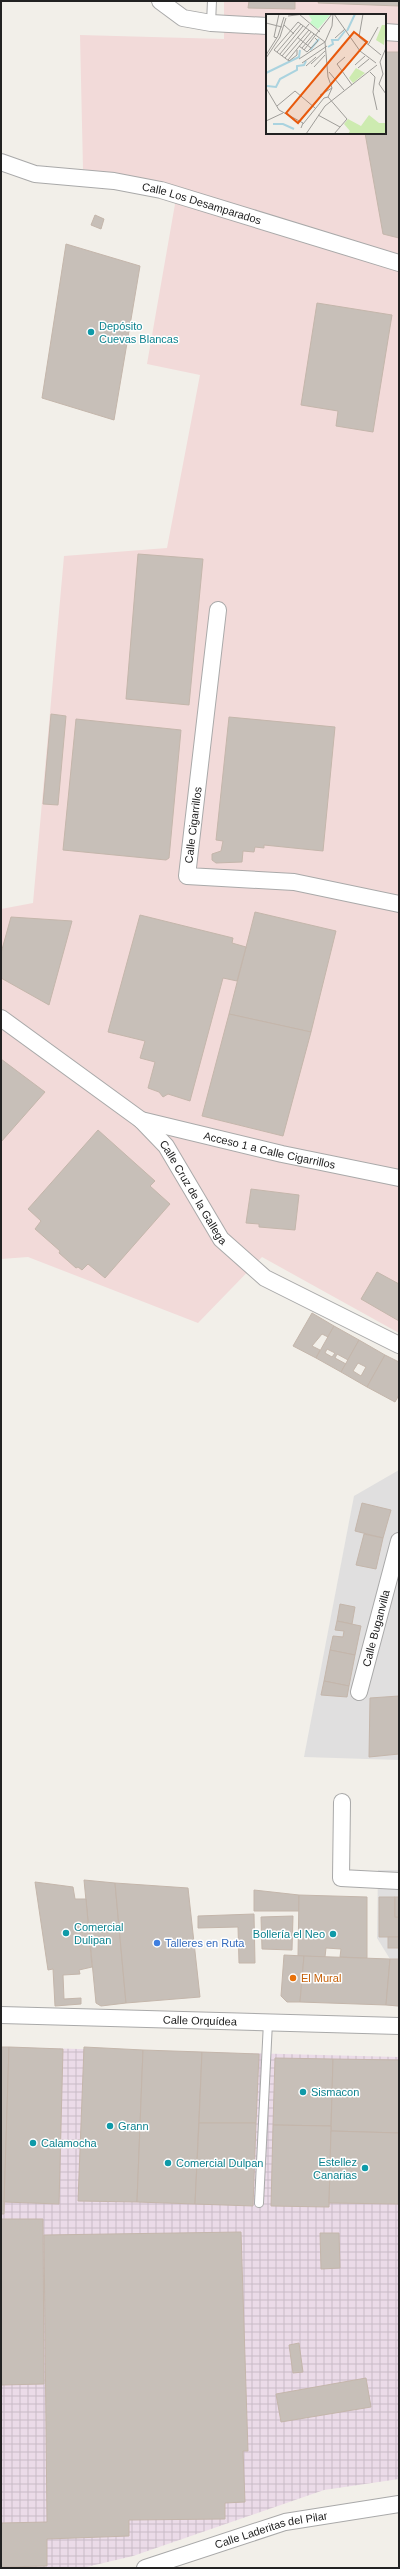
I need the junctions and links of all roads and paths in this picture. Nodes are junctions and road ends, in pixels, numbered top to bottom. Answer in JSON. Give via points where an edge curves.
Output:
{"nodes":[{"id":1,"x":160,"y":1,"type":"edge"},
{"id":2,"x":212,"y":1,"type":"edge"},
{"id":3,"x":211,"y":23,"type":"junction"},
{"id":4,"x":266,"y":26,"type":"edge"},
{"id":5,"x":386,"y":32,"type":"edge"},
{"id":6,"x":399,"y":33,"type":"edge"},
{"id":7,"x":1,"y":162,"type":"edge"},
{"id":8,"x":399,"y":263,"type":"edge"},
{"id":9,"x":218,"y":610,"type":"dead end"},
{"id":10,"x":399,"y":904,"type":"edge"},
{"id":11,"x":1,"y":1018,"type":"edge"},
{"id":12,"x":141,"y":1120,"type":"junction"},
{"id":13,"x":399,"y":1178,"type":"edge"},
{"id":14,"x":399,"y":1345,"type":"edge"},
{"id":15,"x":399,"y":1541,"type":"edge"},
{"id":16,"x":359,"y":1692,"type":"dead end"},
{"id":17,"x":342,"y":1802,"type":"dead end"},
{"id":18,"x":399,"y":1880,"type":"edge"},
{"id":19,"x":1,"y":2015,"type":"edge"},
{"id":20,"x":268,"y":2022,"type":"junction"},
{"id":21,"x":399,"y":2026,"type":"edge"},
{"id":22,"x":258,"y":2203,"type":"dead end"},
{"id":23,"x":399,"y":2504,"type":"edge"},
{"id":24,"x":146,"y":2568,"type":"edge"}],
"edges":[{"from":1,"to":3,"type":"street","via":[[183,18]]},
{"from":2,"to":3,"type":"lane"},
{"from":3,"to":4,"type":"street"},
{"from":5,"to":6,"type":"street"},
{"from":7,"to":8,"type":"street","name":"Calle Los Desamparados","via":[[35,174],[114,181],[161,190]]},
{"from":9,"to":10,"type":"street","name":"Calle Cigarrillos","via":[[187,876],[294,882]]},
{"from":11,"to":12,"type":"street","name":"Calle Cruz de la Gallega"},
{"from":12,"to":13,"type":"street","name":"Acceso 1 a Calle Cigarrillos","via":[[282,1154]]},
{"from":12,"to":14,"type":"street","name":"Calle Cruz de la Gallega","via":[[166,1146],[221,1239],[265,1278]]},
{"from":15,"to":16,"type":"street","name":"Calle Buganvilla"},
{"from":17,"to":18,"type":"street","via":[[341,1878]]},
{"from":19,"to":20,"type":"street","name":"Calle Orquídea"},
{"from":20,"to":21,"type":"street","name":"Calle Orquídea"},
{"from":20,"to":22,"type":"lane"},
{"from":23,"to":24,"type":"street","name":"Calle Laderitas del Pilar","via":[[285,2522]]}]}
